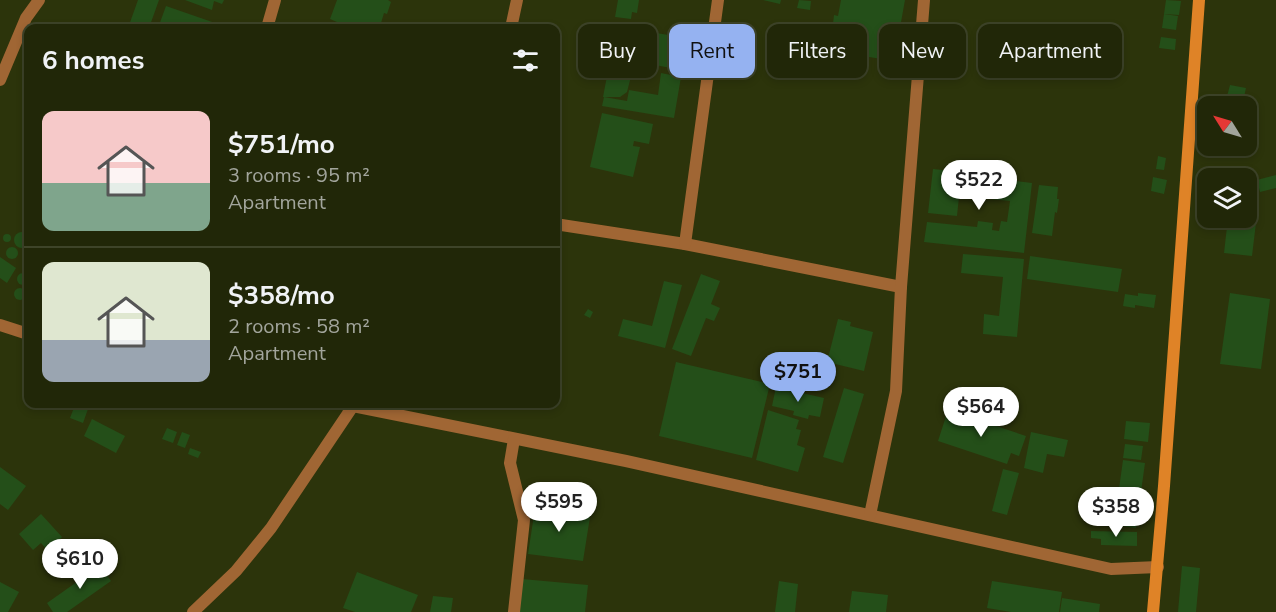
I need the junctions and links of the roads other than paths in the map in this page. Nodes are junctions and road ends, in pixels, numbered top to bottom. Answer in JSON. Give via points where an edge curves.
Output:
{"nodes":[{"id":1,"x":39,"y":0,"type":"edge"},
{"id":2,"x":275,"y":0,"type":"edge"},
{"id":3,"x":517,"y":0,"type":"edge"},
{"id":4,"x":718,"y":0,"type":"edge"},
{"id":5,"x":924,"y":0,"type":"edge"},
{"id":6,"x":1199,"y":0,"type":"edge"},
{"id":7,"x":268,"y":24,"type":"edge"},
{"id":8,"x":512,"y":24,"type":"edge"},
{"id":9,"x":0,"y":80,"type":"edge"},
{"id":10,"x":560,"y":225,"type":"edge"},
{"id":11,"x":685,"y":244,"type":"junction"},
{"id":12,"x":901,"y":287,"type":"junction"},
{"id":13,"x":0,"y":326,"type":"edge"},
{"id":14,"x":24,"y":333,"type":"edge"},
{"id":15,"x":346,"y":408,"type":"edge"},
{"id":16,"x":363,"y":408,"type":"edge"},
{"id":17,"x":514,"y":439,"type":"junction"},
{"id":18,"x":870,"y":515,"type":"junction"},
{"id":19,"x":1158,"y":567,"type":"junction"},
{"id":20,"x":193,"y":612,"type":"edge"},
{"id":21,"x":514,"y":612,"type":"edge"},
{"id":22,"x":1153,"y":612,"type":"edge"}],
"edges":[{"from":1,"to":9,"type":"street","via":[[26,18]]},
{"from":2,"to":7,"type":"street"},
{"from":3,"to":8,"type":"street"},
{"from":4,"to":11,"type":"street"},
{"from":5,"to":12,"type":"street"},
{"from":6,"to":19,"type":"main road"},
{"from":10,"to":11,"type":"street"},
{"from":11,"to":12,"type":"street"},
{"from":12,"to":18,"type":"street","via":[[896,391]]},
{"from":13,"to":14,"type":"street"},
{"from":15,"to":20,"type":"street","via":[[271,528],[236,571]]},
{"from":16,"to":17,"type":"street"},
{"from":17,"to":18,"type":"street"},
{"from":17,"to":21,"type":"street","via":[[510,464],[524,520]]},
{"from":18,"to":19,"type":"street","via":[[1111,569]]},
{"from":19,"to":22,"type":"main road"}]}
